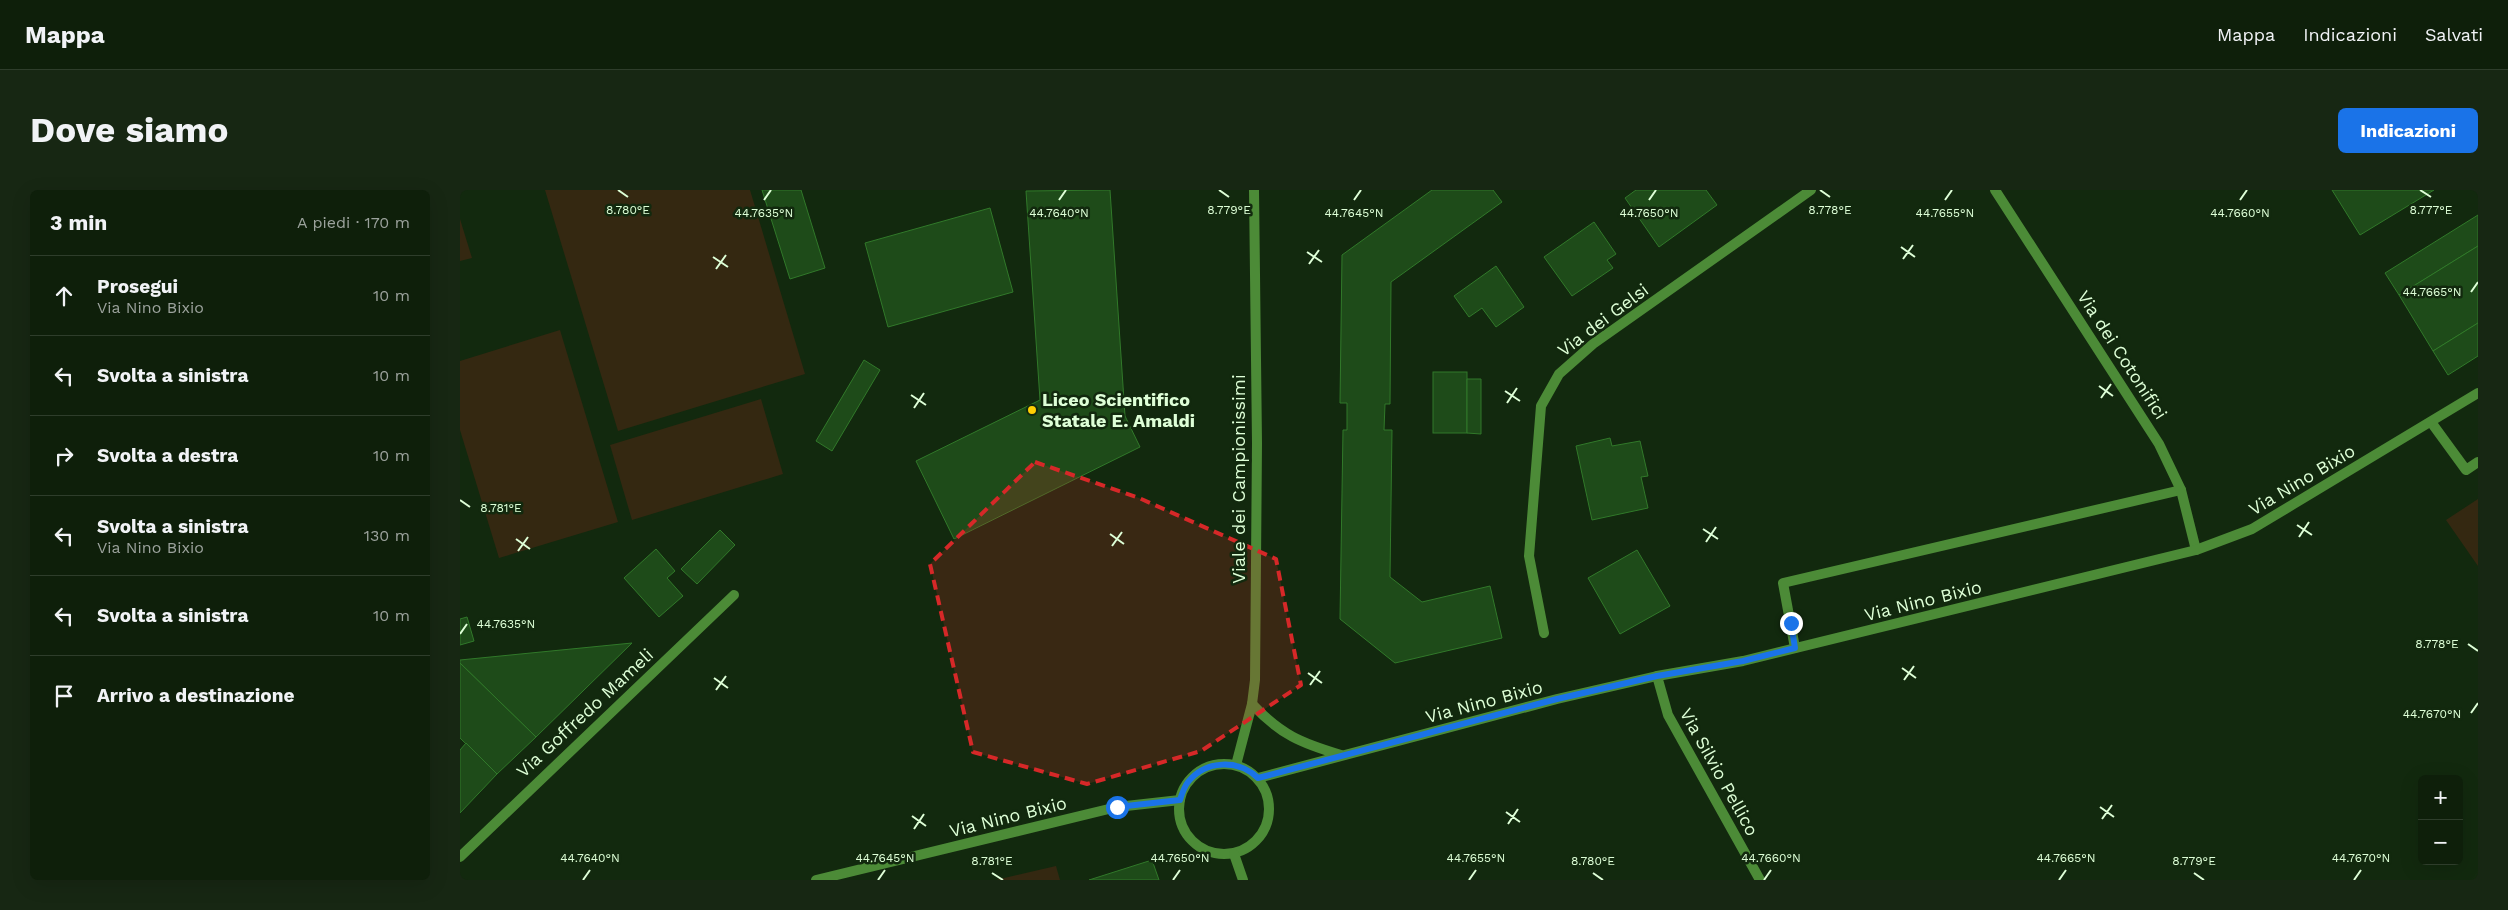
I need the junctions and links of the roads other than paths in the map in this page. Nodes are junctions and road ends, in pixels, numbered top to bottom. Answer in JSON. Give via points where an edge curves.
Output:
{"nodes":[{"id":1,"x":1254,"y":190,"type":"edge"},
{"id":2,"x":1811,"y":190,"type":"edge"},
{"id":3,"x":1995,"y":190,"type":"edge"},
{"id":4,"x":2478,"y":393,"type":"edge"},
{"id":5,"x":2431,"y":422,"type":"junction"},
{"id":6,"x":2478,"y":462,"type":"edge"},
{"id":7,"x":2181,"y":490,"type":"junction"},
{"id":8,"x":2196,"y":550,"type":"junction"},
{"id":9,"x":734,"y":595,"type":"dead end"},
{"id":10,"x":1544,"y":633,"type":"dead end"},
{"id":11,"x":1795,"y":648,"type":"junction"},
{"id":12,"x":1657,"y":676,"type":"junction"},
{"id":13,"x":1252,"y":704,"type":"junction"},
{"id":14,"x":1342,"y":756,"type":"junction"},
{"id":15,"x":1236,"y":765,"type":"junction"},
{"id":16,"x":1258,"y":778,"type":"junction"},
{"id":17,"x":1180,"y":800,"type":"junction"},
{"id":18,"x":1234,"y":854,"type":"junction"},
{"id":19,"x":460,"y":857,"type":"edge"},
{"id":20,"x":816,"y":880,"type":"edge"},
{"id":21,"x":1243,"y":880,"type":"edge"},
{"id":22,"x":1760,"y":880,"type":"edge"}],
"edges":[{"from":1,"to":13,"type":"street","name":"Viale dei Campionissimi","via":[[1257,443],[1255,680]]},
{"from":2,"to":10,"type":"street","name":"Via dei Gelsi","via":[[1593,344],[1559,374],[1541,406],[1530,556]]},
{"from":3,"to":7,"type":"street","name":"Via dei Cotonifici","via":[[2159,444]]},
{"from":4,"to":5,"type":"street","name":"Via Nino Bixio"},
{"from":5,"to":6,"type":"street","via":[[2466,470]]},
{"from":5,"to":8,"type":"street","name":"Via Nino Bixio","via":[[2252,529]]},
{"from":7,"to":8,"type":"street","name":"Via dei Cotonifici"},
{"from":7,"to":11,"type":"street","via":[[1783,583]]},
{"from":8,"to":11,"type":"street","name":"Via Nino Bixio"},
{"from":9,"to":19,"type":"street","name":"Via Goffredo Mameli"},
{"from":11,"to":12,"type":"street","name":"Via Nino Bixio"},
{"from":12,"to":14,"type":"street","name":"Via Nino Bixio"},
{"from":12,"to":22,"type":"street","name":"Via Silvio Pellico","via":[[1668,715]]},
{"from":13,"to":14,"type":"street","via":[[1270,723],[1300,742]]},
{"from":13,"to":15,"type":"street","name":"Viale dei Campionissimi"},
{"from":14,"to":16,"type":"street","name":"Via Nino Bixio"},
{"from":15,"to":16,"type":"street"},
{"from":15,"to":17,"type":"street","via":[[1218,764],[1200,770],[1187,783]]},
{"from":16,"to":18,"type":"street","via":[[1267,792],[1270,807],[1268,823],[1260,838]]},
{"from":17,"to":18,"type":"street","via":[[1179,813],[1188,837],[1208,852]]},
{"from":17,"to":20,"type":"street","name":"Via Nino Bixio","via":[[1117,807]]},
{"from":18,"to":21,"type":"street"}]}
